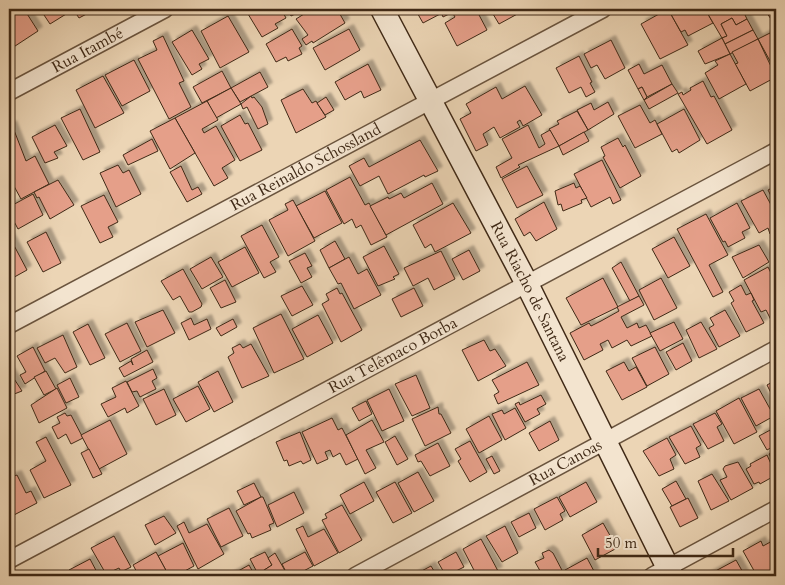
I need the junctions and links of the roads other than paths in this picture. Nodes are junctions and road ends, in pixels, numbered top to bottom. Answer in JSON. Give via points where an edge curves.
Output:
{"nodes":[{"id":1,"x":165,"y":9,"type":"edge"},
{"id":2,"x":382,"y":9,"type":"edge"},
{"id":3,"x":603,"y":9,"type":"edge"},
{"id":4,"x":9,"y":92,"type":"edge"},
{"id":5,"x":432,"y":101,"type":"junction"},
{"id":6,"x":776,"y":151,"type":"edge"},
{"id":7,"x":527,"y":284,"type":"junction"},
{"id":8,"x":9,"y":325,"type":"edge"},
{"id":9,"x":776,"y":349,"type":"edge"},
{"id":10,"x":606,"y":441,"type":"junction"},
{"id":11,"x":776,"y":509,"type":"edge"},
{"id":12,"x":9,"y":560,"type":"edge"},
{"id":13,"x":664,"y":573,"type":"edge"},
{"id":14,"x":355,"y":576,"type":"edge"}],
"edges":[{"from":1,"to":4,"type":"street","name":"Rua Itambé"},
{"from":2,"to":5,"type":"street","name":"Rua Riacho de Santana"},
{"from":3,"to":5,"type":"street","name":"Rua Reinaldo Schossland"},
{"from":5,"to":7,"type":"street","name":"Rua Riacho de Santana"},
{"from":5,"to":8,"type":"street","name":"Rua Reinaldo Schossland"},
{"from":6,"to":7,"type":"street","name":"Rua Telêmaco Borba"},
{"from":7,"to":10,"type":"street","name":"Rua Riacho de Santana"},
{"from":7,"to":12,"type":"street","name":"Rua Telêmaco Borba"},
{"from":9,"to":10,"type":"street","name":"Rua Canoas"},
{"from":10,"to":13,"type":"street","name":"Rua Riacho de Santana"},
{"from":10,"to":14,"type":"street","name":"Rua Canoas"},
{"from":11,"to":13,"type":"street"}]}
